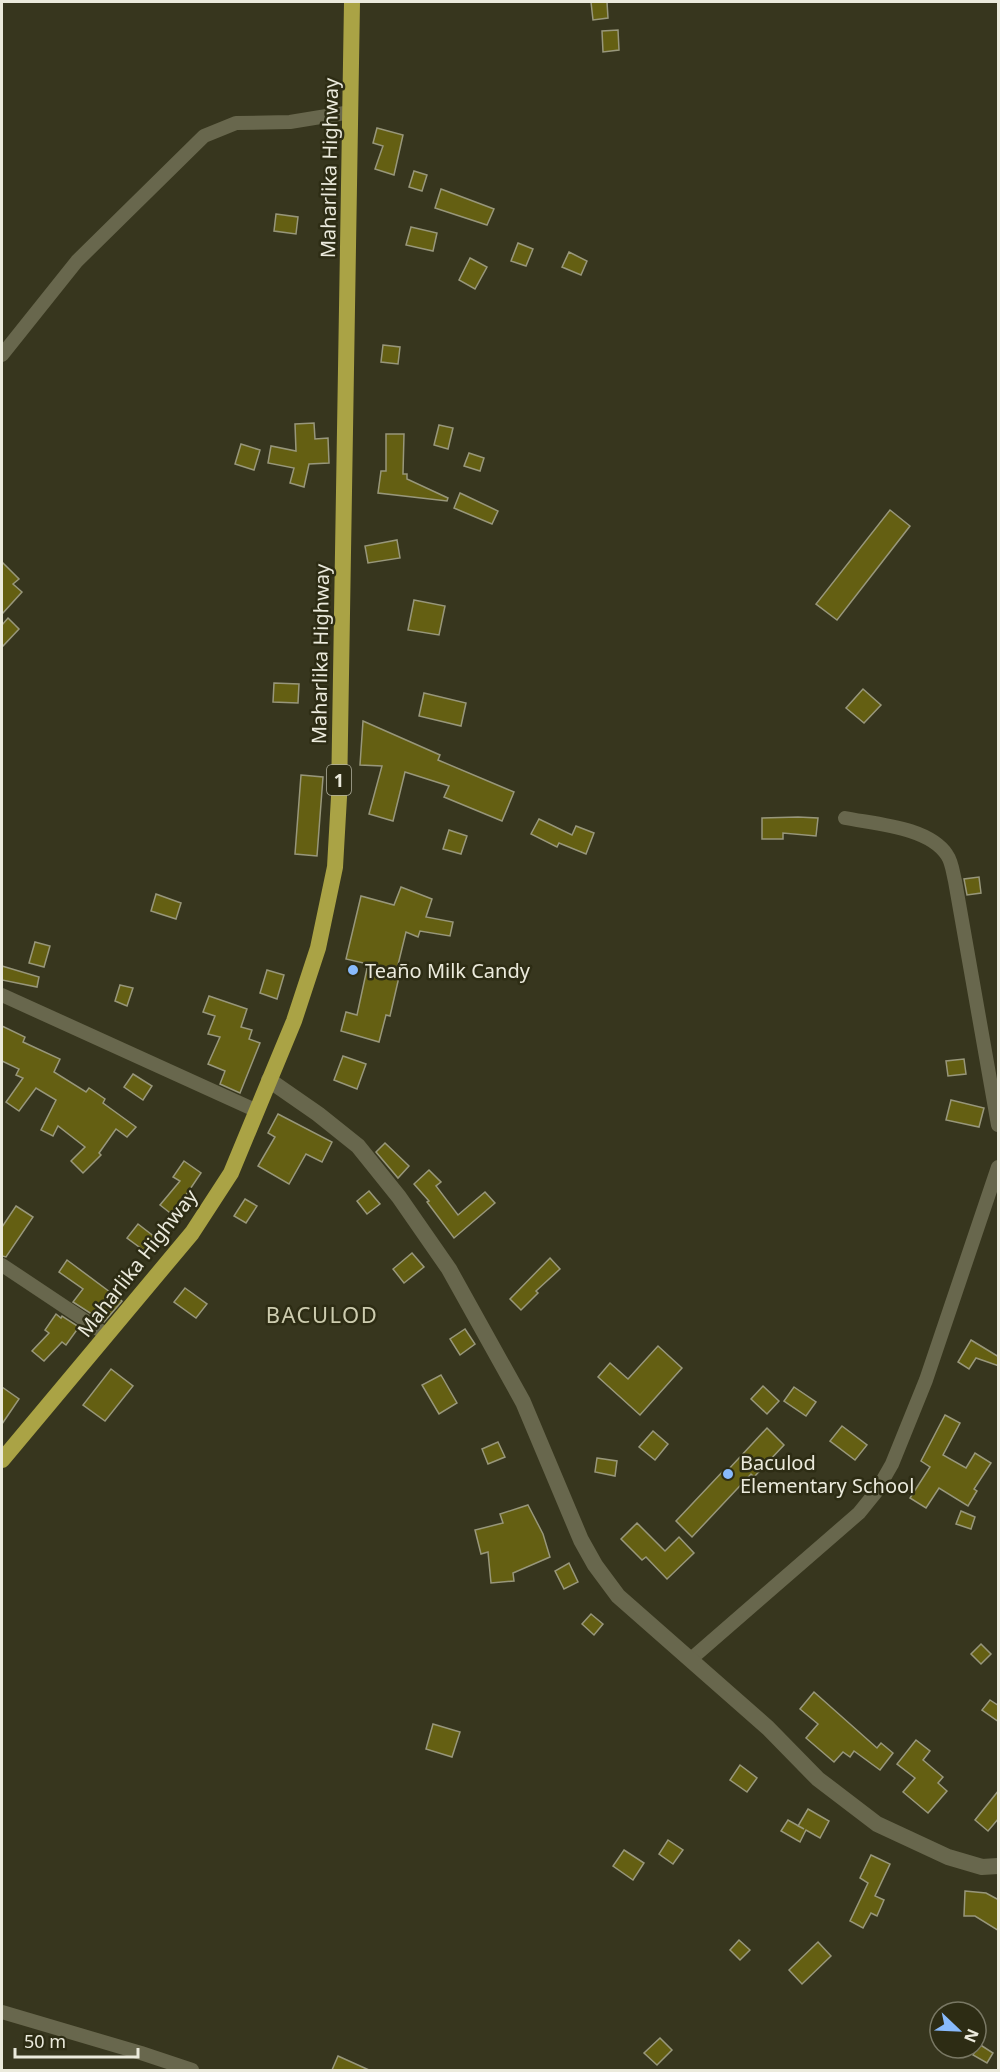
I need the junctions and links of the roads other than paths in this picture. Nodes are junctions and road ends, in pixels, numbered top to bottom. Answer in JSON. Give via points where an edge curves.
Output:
{"nodes":[{"id":1,"x":352,"y":2,"type":"edge"},
{"id":2,"x":351,"y":112,"type":"junction"},
{"id":3,"x":2,"y":355,"type":"edge"},
{"id":4,"x":844,"y":818,"type":"dead end"},
{"id":5,"x":2,"y":995,"type":"edge"},
{"id":6,"x":269,"y":1080,"type":"junction"},
{"id":7,"x":257,"y":1111,"type":"junction"},
{"id":8,"x":999,"y":1125,"type":"edge"},
{"id":9,"x":999,"y":1167,"type":"edge"},
{"id":10,"x":2,"y":1265,"type":"edge"},
{"id":11,"x":107,"y":1335,"type":"junction"},
{"id":12,"x":2,"y":1460,"type":"edge"},
{"id":13,"x":691,"y":1659,"type":"junction"},
{"id":14,"x":999,"y":1866,"type":"edge"},
{"id":15,"x":2,"y":2012,"type":"edge"},
{"id":16,"x":192,"y":2070,"type":"edge"}],
"edges":[{"from":1,"to":2,"type":"highway","name":"Maharlika Highway","number":"1"},
{"from":2,"to":3,"type":"street","via":[[290,122],[237,123],[204,136],[77,261]]},
{"from":2,"to":6,"type":"highway","name":"Maharlika Highway","number":"1","via":[[335,867],[318,948]]},
{"from":4,"to":8,"type":"street","via":[[901,828],[929,838],[948,856]]},
{"from":5,"to":7,"type":"street"},
{"from":6,"to":7,"type":"highway","name":"Maharlika Highway","number":"1"},
{"from":6,"to":13,"type":"street","via":[[358,1146],[399,1197],[449,1269],[524,1402],[595,1565],[618,1596]]},
{"from":7,"to":11,"type":"highway","name":"Maharlika Highway","number":"1","via":[[231,1173],[192,1233]]},
{"from":9,"to":13,"type":"street","via":[[926,1380],[892,1464],[876,1492],[859,1513]]},
{"from":10,"to":11,"type":"street"},
{"from":11,"to":12,"type":"highway","name":"Maharlika Highway","number":"1"},
{"from":13,"to":14,"type":"street","via":[[818,1779],[877,1824],[948,1857],[982,1868]]},
{"from":15,"to":16,"type":"street"}]}
